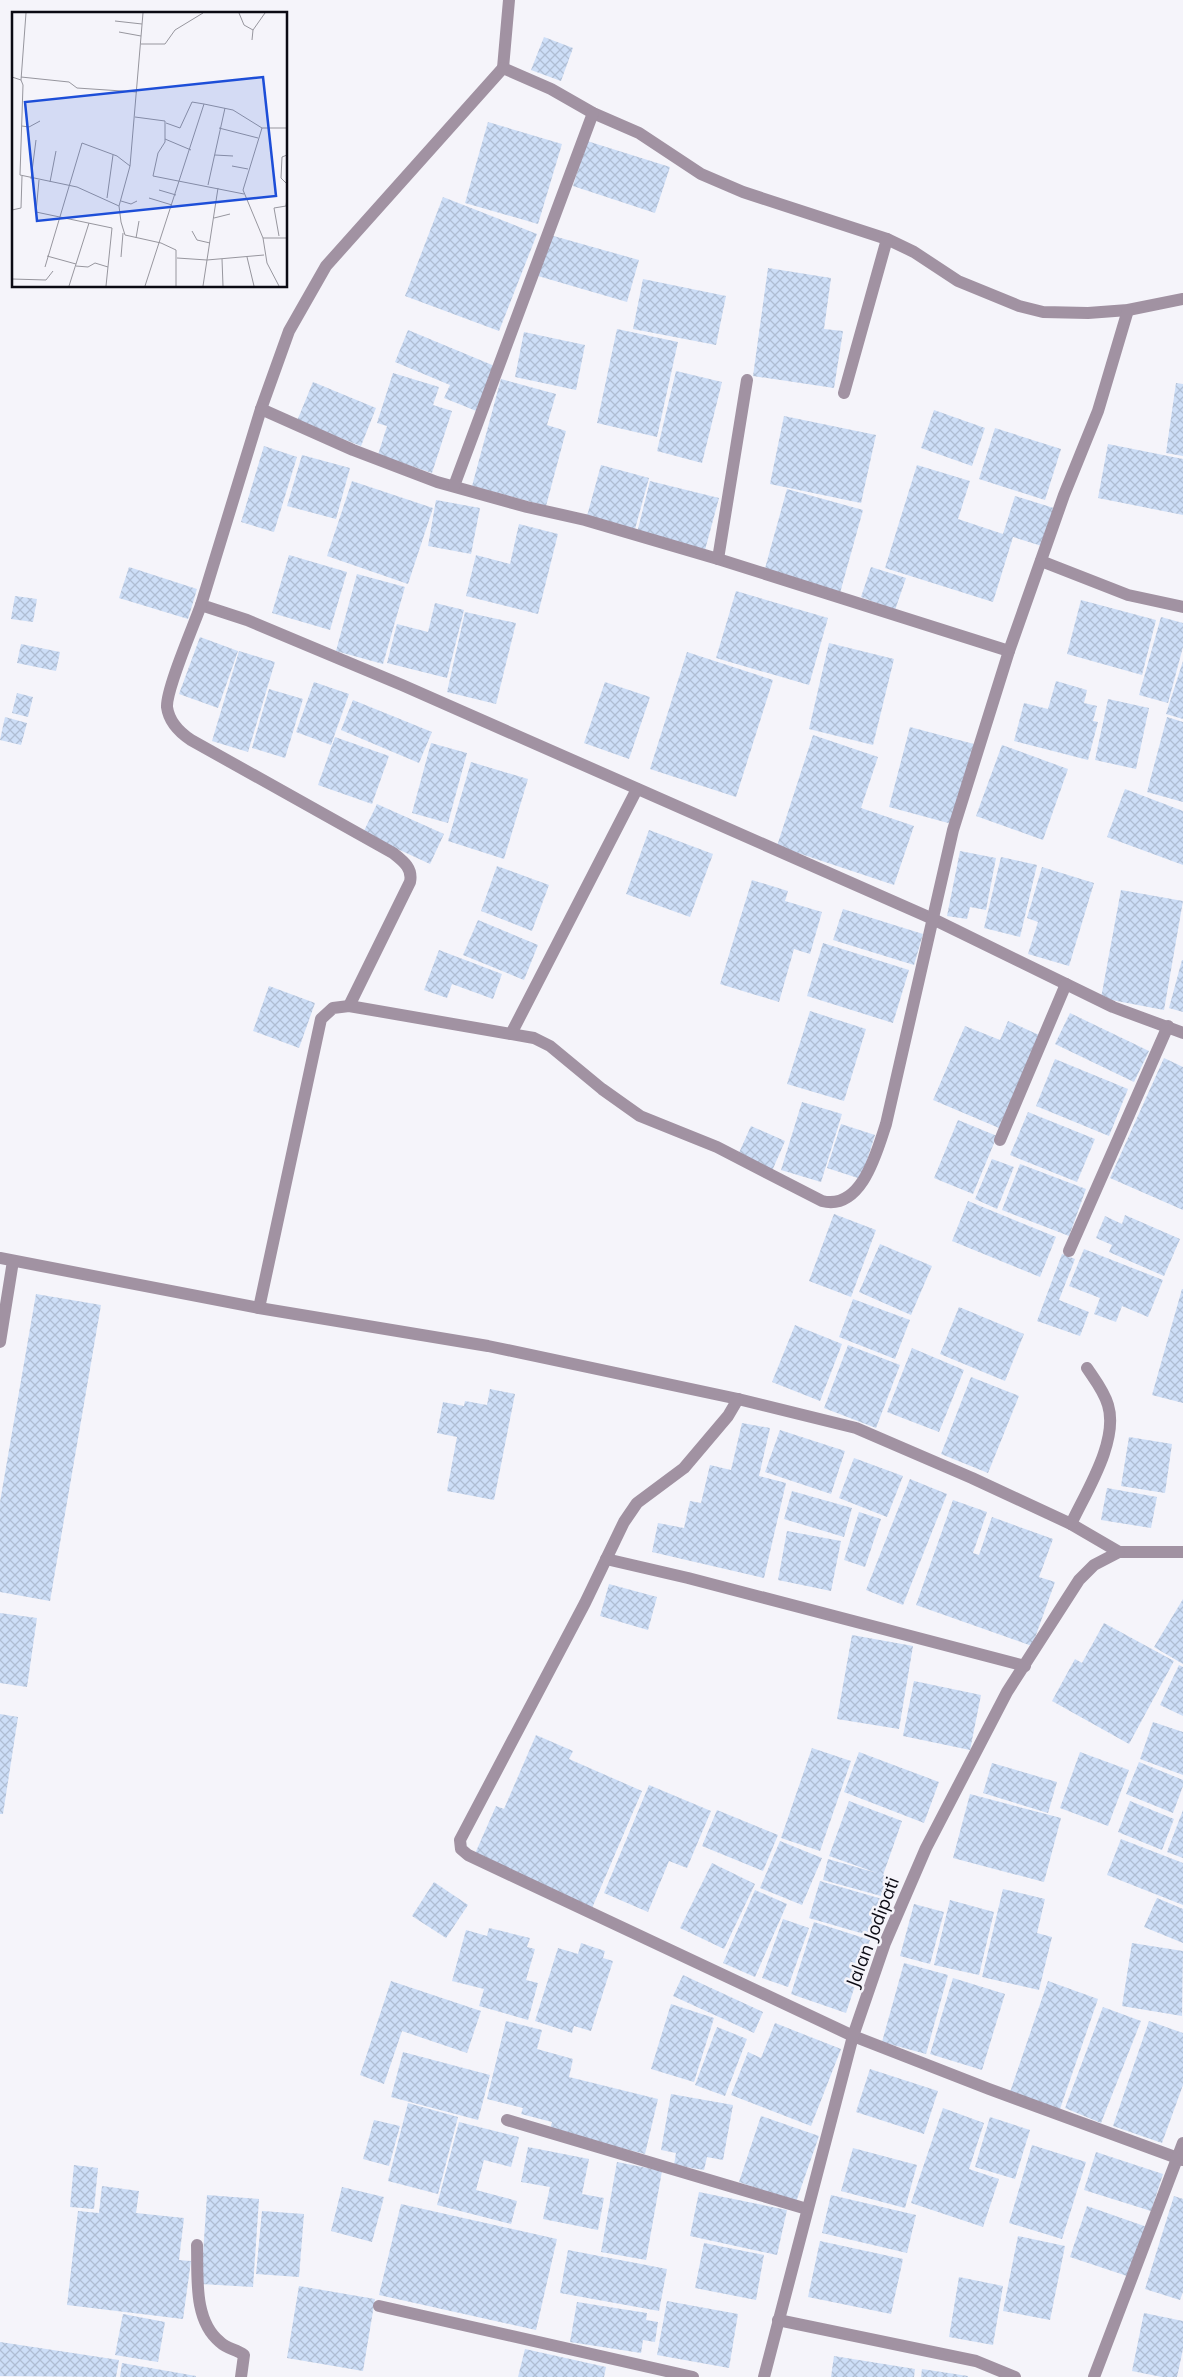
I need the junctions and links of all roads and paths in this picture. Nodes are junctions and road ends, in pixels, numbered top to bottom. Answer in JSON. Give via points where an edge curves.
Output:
{"nodes":[{"id":1,"x":509,"y":0,"type":"edge"},
{"id":2,"x":502,"y":68,"type":"junction"},
{"id":3,"x":593,"y":113,"type":"junction"},
{"id":4,"x":886,"y":238,"type":"junction"},
{"id":5,"x":1183,"y":300,"type":"edge"},
{"id":6,"x":1128,"y":310,"type":"junction"},
{"id":7,"x":747,"y":380,"type":"dead end"},
{"id":8,"x":844,"y":393,"type":"dead end"},
{"id":9,"x":261,"y":409,"type":"junction"},
{"id":10,"x":454,"y":486,"type":"junction"},
{"id":11,"x":718,"y":559,"type":"junction"},
{"id":12,"x":1041,"y":561,"type":"junction"},
{"id":13,"x":201,"y":605,"type":"junction"},
{"id":14,"x":1183,"y":607,"type":"edge"},
{"id":15,"x":1009,"y":650,"type":"junction"},
{"id":16,"x":637,"y":789,"type":"junction"},
{"id":17,"x":933,"y":920,"type":"junction"},
{"id":18,"x":1066,"y":984,"type":"junction"},
{"id":19,"x":349,"y":1006,"type":"junction"},
{"id":20,"x":1168,"y":1026,"type":"junction"},
{"id":21,"x":1183,"y":1033,"type":"edge"},
{"id":22,"x":511,"y":1034,"type":"junction"},
{"id":23,"x":1000,"y":1140,"type":"dead end"},
{"id":24,"x":1069,"y":1251,"type":"dead end"},
{"id":25,"x":0,"y":1258,"type":"edge"},
{"id":26,"x":13,"y":1261,"type":"junction"},
{"id":27,"x":259,"y":1308,"type":"junction"},
{"id":28,"x":0,"y":1342,"type":"edge"},
{"id":29,"x":1087,"y":1368,"type":"dead end"},
{"id":30,"x":738,"y":1399,"type":"junction"},
{"id":31,"x":1071,"y":1524,"type":"junction"},
{"id":32,"x":1119,"y":1552,"type":"junction"},
{"id":33,"x":1183,"y":1552,"type":"edge"},
{"id":34,"x":606,"y":1559,"type":"junction"},
{"id":35,"x":1024,"y":1666,"type":"junction"},
{"id":36,"x":853,"y":2036,"type":"junction"},
{"id":37,"x":507,"y":2120,"type":"dead end"},
{"id":38,"x":1183,"y":2143,"type":"edge"},
{"id":39,"x":1181,"y":2159,"type":"edge"},
{"id":40,"x":807,"y":2210,"type":"junction"},
{"id":41,"x":197,"y":2245,"type":"dead end"},
{"id":42,"x":379,"y":2306,"type":"dead end"},
{"id":43,"x":778,"y":2320,"type":"junction"},
{"id":44,"x":241,"y":2377,"type":"edge"},
{"id":45,"x":693,"y":2377,"type":"edge"},
{"id":46,"x":764,"y":2377,"type":"edge"},
{"id":47,"x":1015,"y":2377,"type":"edge"},
{"id":48,"x":1094,"y":2377,"type":"edge"}],
"edges":[{"from":1,"to":2,"type":"street"},
{"from":2,"to":3,"type":"street","via":[[551,89]]},
{"from":2,"to":9,"type":"street","via":[[326,266],[289,331]]},
{"from":3,"to":4,"type":"street","via":[[639,133],[701,174],[743,192]]},
{"from":3,"to":10,"type":"street"},
{"from":4,"to":6,"type":"street","via":[[958,281],[1019,306],[1042,312]]},
{"from":4,"to":8,"type":"street"},
{"from":5,"to":6,"type":"street"},
{"from":6,"to":12,"type":"street","via":[[1101,402]]},
{"from":7,"to":11,"type":"street"},
{"from":9,"to":10,"type":"street","via":[[353,450]]},
{"from":9,"to":13,"type":"street"},
{"from":10,"to":11,"type":"street"},
{"from":11,"to":15,"type":"street"},
{"from":12,"to":14,"type":"street","via":[[1128,595]]},
{"from":12,"to":15,"type":"street"},
{"from":13,"to":16,"type":"street","via":[[247,620],[402,685]]},
{"from":13,"to":19,"type":"street","via":[[169,696],[167,705],[174,726],[190,740],[393,853],[410,871],[410,882]]},
{"from":15,"to":17,"type":"street","via":[[954,830]]},
{"from":16,"to":17,"type":"street"},
{"from":16,"to":22,"type":"street"},
{"from":17,"to":18,"type":"street"},
{"from":17,"to":22,"type":"street","via":[[886,1124],[872,1166],[858,1189],[837,1202],[822,1201],[717,1147],[640,1116],[550,1046],[534,1038]]},
{"from":18,"to":20,"type":"street","via":[[1112,1007]]},
{"from":18,"to":23,"type":"street"},
{"from":19,"to":22,"type":"street"},
{"from":19,"to":27,"type":"street","via":[[333,1008],[321,1019]]},
{"from":20,"to":21,"type":"street"},
{"from":20,"to":24,"type":"street"},
{"from":25,"to":26,"type":"street"},
{"from":26,"to":27,"type":"street"},
{"from":26,"to":28,"type":"street"},
{"from":27,"to":30,"type":"street","via":[[488,1346]]},
{"from":29,"to":31,"type":"street","via":[[1108,1405],[1110,1433]]},
{"from":30,"to":31,"type":"street","via":[[856,1428]]},
{"from":30,"to":34,"type":"street","via":[[728,1416],[684,1468],[637,1503]]},
{"from":31,"to":32,"type":"street"},
{"from":32,"to":33,"type":"street"},
{"from":32,"to":35,"type":"street","name":"Jalan Jodipati","via":[[1094,1565],[1079,1580]]},
{"from":34,"to":35,"type":"street"},
{"from":34,"to":36,"type":"street","via":[[586,1603],[460,1840],[461,1849]]},
{"from":35,"to":36,"type":"street","name":"Jalan Jodipati","via":[[1006,1692],[926,1848],[885,1942]]},
{"from":36,"to":39,"type":"street"},
{"from":36,"to":40,"type":"street","name":"Jalan Jodipati"},
{"from":37,"to":40,"type":"street"},
{"from":38,"to":39,"type":"street"},
{"from":39,"to":48,"type":"street"},
{"from":40,"to":43,"type":"street","name":"Jalan Jodipati"},
{"from":41,"to":44,"type":"street","via":[[198,2290],[203,2317],[220,2342],[244,2355]]},
{"from":42,"to":45,"type":"street"},
{"from":43,"to":46,"type":"street","name":"Jalan Jodipati"},
{"from":43,"to":47,"type":"street","via":[[976,2361]]}]}
